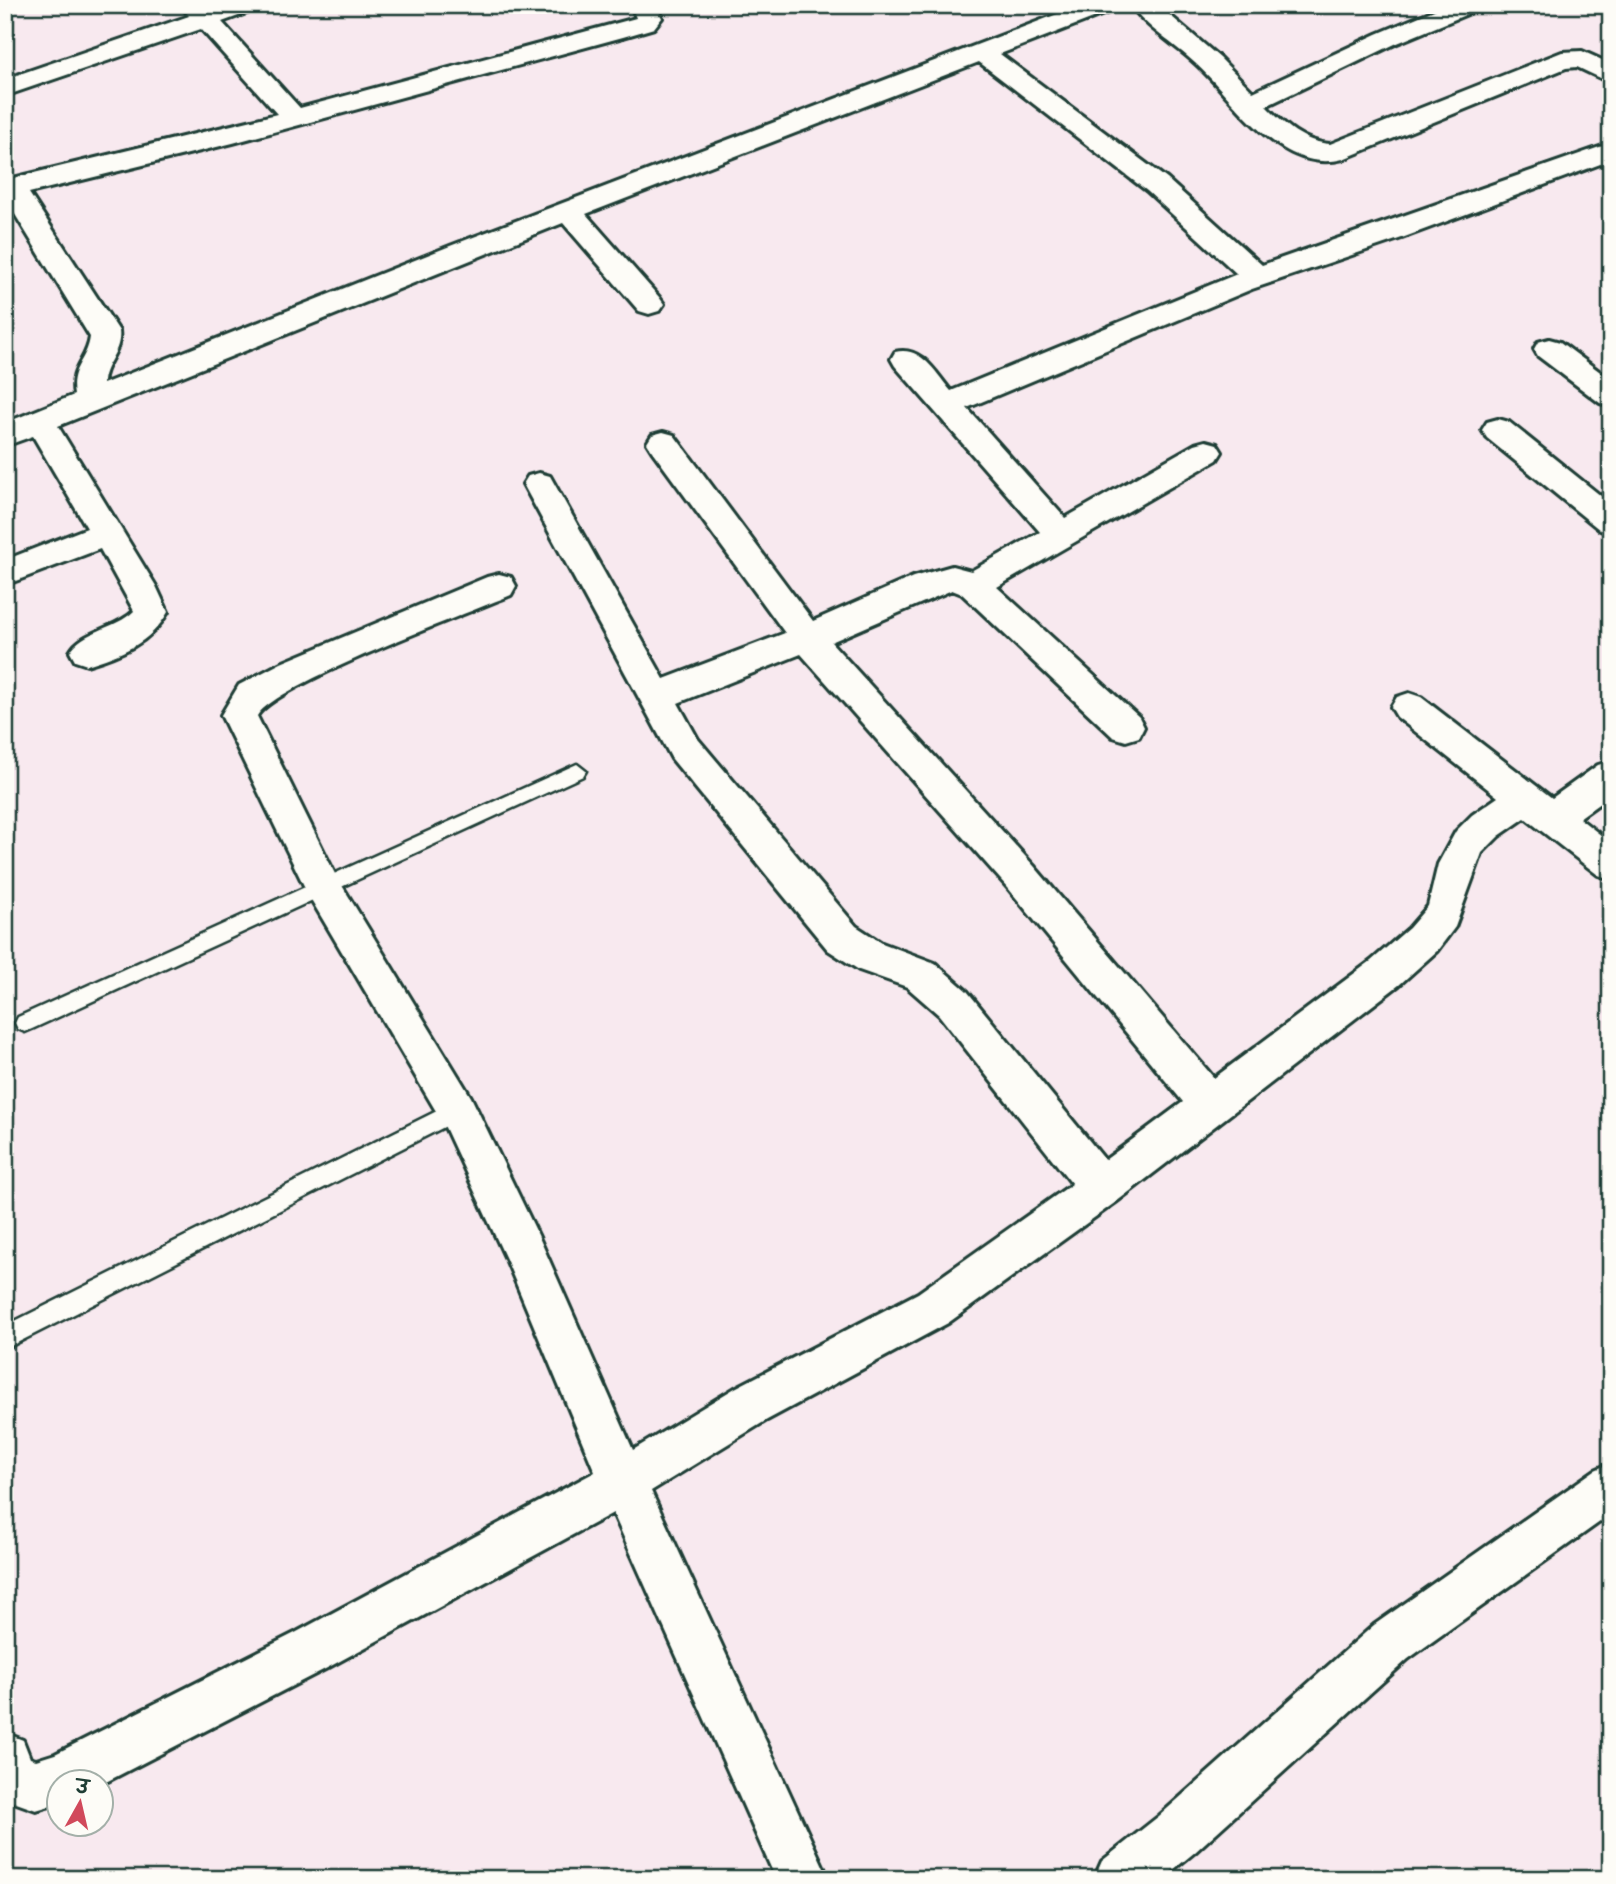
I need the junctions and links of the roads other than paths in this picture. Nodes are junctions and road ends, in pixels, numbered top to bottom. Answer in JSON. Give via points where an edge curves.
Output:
{"nodes":[{"id":1,"x":246,"y":5,"type":"edge"},
{"id":2,"x":642,"y":5,"type":"edge"},
{"id":3,"x":1105,"y":5,"type":"edge"},
{"id":4,"x":1143,"y":5,"type":"edge"},
{"id":5,"x":1468,"y":5,"type":"edge"},
{"id":6,"x":200,"y":12,"type":"edge"},
{"id":7,"x":985,"y":54,"type":"junction"},
{"id":8,"x":5,"y":58,"type":"edge"},
{"id":9,"x":1611,"y":75,"type":"edge"},
{"id":10,"x":16,"y":84,"type":"edge"},
{"id":11,"x":1250,"y":104,"type":"junction"},
{"id":12,"x":295,"y":118,"type":"junction"},
{"id":13,"x":1611,"y":151,"type":"edge"},
{"id":14,"x":8,"y":188,"type":"edge"},
{"id":15,"x":568,"y":212,"type":"junction"},
{"id":16,"x":1258,"y":276,"type":"junction"},
{"id":17,"x":649,"y":304,"type":"dead end"},
{"id":18,"x":1549,"y":349,"type":"dead end"},
{"id":19,"x":906,"y":359,"type":"dead end"},
{"id":20,"x":1611,"y":396,"type":"edge"},
{"id":21,"x":91,"y":401,"type":"junction"},
{"id":22,"x":946,"y":405,"type":"junction"},
{"id":23,"x":40,"y":421,"type":"junction"},
{"id":24,"x":1498,"y":430,"type":"dead end"},
{"id":25,"x":5,"y":435,"type":"edge"},
{"id":26,"x":663,"y":443,"type":"dead end"},
{"id":27,"x":1206,"y":452,"type":"dead end"},
{"id":28,"x":539,"y":484,"type":"dead end"},
{"id":29,"x":1611,"y":522,"type":"edge"},
{"id":30,"x":107,"y":533,"type":"junction"},
{"id":31,"x":1061,"y":535,"type":"junction"},
{"id":32,"x":5,"y":573,"type":"edge"},
{"id":33,"x":974,"y":585,"type":"junction"},
{"id":34,"x":499,"y":586,"type":"dead end"},
{"id":35,"x":807,"y":638,"type":"junction"},
{"id":36,"x":87,"y":652,"type":"dead end"},
{"id":37,"x":656,"y":697,"type":"junction"},
{"id":38,"x":1409,"y":707,"type":"dead end"},
{"id":39,"x":1126,"y":727,"type":"dead end"},
{"id":40,"x":577,"y":771,"type":"dead end"},
{"id":41,"x":1611,"y":775,"type":"edge"},
{"id":42,"x":1539,"y":808,"type":"junction"},
{"id":43,"x":1611,"y":864,"type":"edge"},
{"id":44,"x":322,"y":886,"type":"junction"},
{"id":45,"x":25,"y":1023,"type":"dead end"},
{"id":46,"x":1211,"y":1105,"type":"junction"},
{"id":47,"x":457,"y":1110,"type":"junction"},
{"id":48,"x":1101,"y":1188,"type":"junction"},
{"id":49,"x":5,"y":1338,"type":"edge"},
{"id":50,"x":623,"y":1482,"type":"junction"},
{"id":51,"x":1611,"y":1486,"type":"edge"},
{"id":52,"x":5,"y":1758,"type":"edge"},
{"id":53,"x":803,"y":1879,"type":"edge"},
{"id":54,"x":1120,"y":1879,"type":"edge"}],
"edges":[{"from":1,"to":6,"type":"street"},
{"from":2,"to":12,"type":"street","via":[[649,12],[645,23]]},
{"from":3,"to":7,"type":"street"},
{"from":4,"to":11,"type":"street"},
{"from":5,"to":11,"type":"street","via":[[1386,38]]},
{"from":6,"to":10,"type":"street"},
{"from":6,"to":12,"type":"street"},
{"from":7,"to":15,"type":"street"},
{"from":7,"to":16,"type":"street","via":[[1157,185]]},
{"from":8,"to":10,"type":"street"},
{"from":9,"to":11,"type":"street","via":[[1582,59],[1562,60],[1334,153],[1302,148]]},
{"from":12,"to":14,"type":"street"},
{"from":13,"to":16,"type":"street"},
{"from":14,"to":21,"type":"street","via":[[104,331],[103,350],[88,375]]},
{"from":15,"to":17,"type":"street"},
{"from":15,"to":21,"type":"street"},
{"from":16,"to":22,"type":"street"},
{"from":18,"to":20,"type":"street"},
{"from":19,"to":22,"type":"street"},
{"from":21,"to":23,"type":"street"},
{"from":22,"to":31,"type":"street"},
{"from":23,"to":25,"type":"street"},
{"from":23,"to":30,"type":"street"},
{"from":24,"to":29,"type":"street"},
{"from":26,"to":35,"type":"street"},
{"from":27,"to":31,"type":"street"},
{"from":28,"to":37,"type":"street"},
{"from":30,"to":32,"type":"street"},
{"from":30,"to":36,"type":"street","via":[[151,612],[139,628]]},
{"from":31,"to":33,"type":"street"},
{"from":33,"to":35,"type":"street","via":[[962,579],[941,580]]},
{"from":33,"to":39,"type":"street"},
{"from":34,"to":44,"type":"street","via":[[293,672],[251,695],[243,705],[239,715],[244,730]]},
{"from":35,"to":37,"type":"street"},
{"from":35,"to":46,"type":"street","via":[[1021,877]]},
{"from":37,"to":48,"type":"street","via":[[685,749],[842,938],[873,958],[921,975],[953,1003]]},
{"from":38,"to":42,"type":"street"},
{"from":40,"to":44,"type":"lane"},
{"from":41,"to":42,"type":"street"},
{"from":42,"to":43,"type":"street"},
{"from":42,"to":46,"type":"street","via":[[1485,825],[1469,840],[1442,916],[1425,937],[1385,974]]},
{"from":44,"to":45,"type":"lane"},
{"from":44,"to":47,"type":"street"},
{"from":46,"to":48,"type":"street"},
{"from":47,"to":49,"type":"lane"},
{"from":47,"to":50,"type":"street","via":[[523,1249]]},
{"from":48,"to":50,"type":"street","via":[[933,1308],[751,1404]]},
{"from":50,"to":52,"type":"street","via":[[312,1650],[63,1777],[36,1784],[13,1777]]},
{"from":50,"to":53,"type":"street"},
{"from":51,"to":54,"type":"street","via":[[1391,1642],[1177,1834]]}]}
